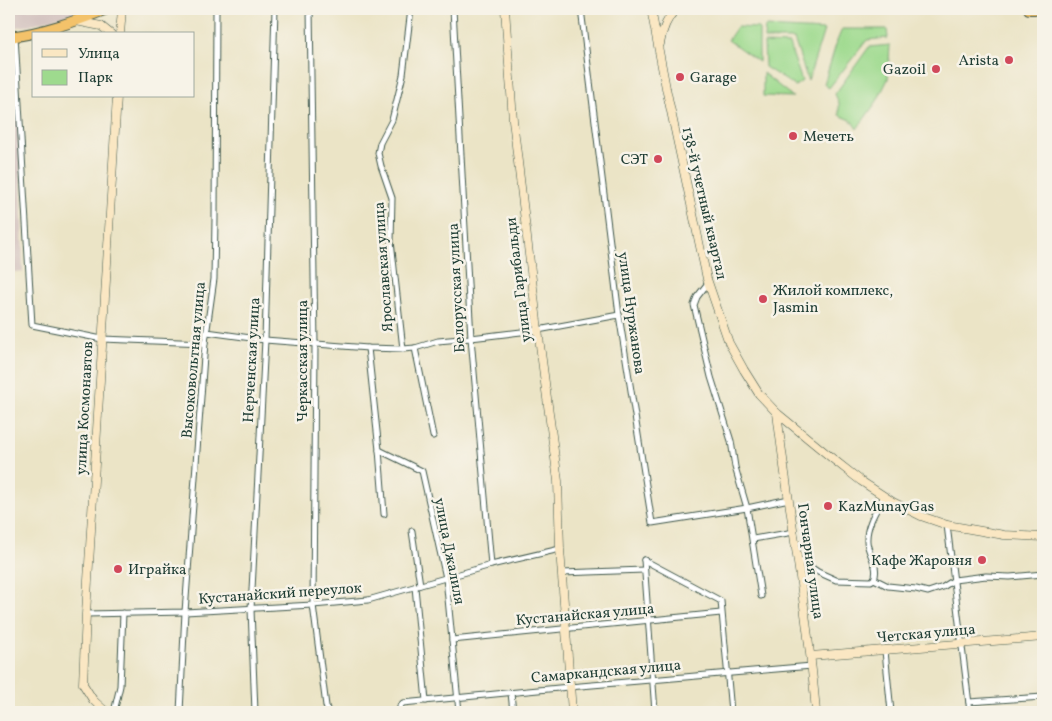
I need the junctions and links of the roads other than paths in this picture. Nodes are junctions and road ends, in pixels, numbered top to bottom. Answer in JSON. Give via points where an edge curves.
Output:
{"nodes":[{"id":1,"x":95,"y":9,"type":"edge"},
{"id":2,"x":107,"y":9,"type":"edge"},
{"id":3,"x":122,"y":9,"type":"edge"},
{"id":4,"x":216,"y":9,"type":"edge"},
{"id":5,"x":275,"y":9,"type":"edge"},
{"id":6,"x":310,"y":9,"type":"edge"},
{"id":7,"x":411,"y":9,"type":"edge"},
{"id":8,"x":453,"y":9,"type":"edge"},
{"id":9,"x":505,"y":9,"type":"edge"},
{"id":10,"x":581,"y":9,"type":"edge"},
{"id":11,"x":652,"y":9,"type":"edge"},
{"id":12,"x":676,"y":9,"type":"edge"},
{"id":13,"x":1029,"y":9,"type":"edge"},
{"id":14,"x":1040,"y":9,"type":"edge"},
{"id":15,"x":76,"y":21,"type":"junction"},
{"id":16,"x":108,"y":32,"type":"edge"},
{"id":17,"x":120,"y":32,"type":"edge"},
{"id":18,"x":12,"y":36,"type":"edge"},
{"id":19,"x":659,"y":53,"type":"junction"},
{"id":20,"x":116,"y":98,"type":"edge"},
{"id":21,"x":708,"y":283,"type":"junction"},
{"id":22,"x":619,"y":315,"type":"junction"},
{"id":23,"x":538,"y":330,"type":"junction"},
{"id":24,"x":206,"y":332,"type":"junction"},
{"id":25,"x":471,"y":338,"type":"junction"},
{"id":26,"x":102,"y":339,"type":"junction"},
{"id":27,"x":265,"y":340,"type":"junction"},
{"id":28,"x":205,"y":343,"type":"junction"},
{"id":29,"x":316,"y":344,"type":"junction"},
{"id":30,"x":368,"y":348,"type":"junction"},
{"id":31,"x":415,"y":348,"type":"junction"},
{"id":32,"x":403,"y":350,"type":"junction"},
{"id":33,"x":776,"y":413,"type":"junction"},
{"id":34,"x":433,"y":436,"type":"dead end"},
{"id":35,"x":379,"y":450,"type":"junction"},
{"id":36,"x":884,"y":496,"type":"junction"},
{"id":37,"x":789,"y":499,"type":"junction"},
{"id":38,"x":747,"y":508,"type":"junction"},
{"id":39,"x":384,"y":514,"type":"dead end"},
{"id":40,"x":947,"y":525,"type":"junction"},
{"id":41,"x":412,"y":531,"type":"dead end"},
{"id":42,"x":794,"y":532,"type":"junction"},
{"id":43,"x":1043,"y":537,"type":"edge"},
{"id":44,"x":753,"y":539,"type":"junction"},
{"id":45,"x":560,"y":549,"type":"junction"},
{"id":46,"x":797,"y":558,"type":"junction"},
{"id":47,"x":491,"y":565,"type":"junction"},
{"id":48,"x":644,"y":570,"type":"junction"},
{"id":49,"x":562,"y":573,"type":"junction"},
{"id":50,"x":1043,"y":574,"type":"edge"},
{"id":51,"x":446,"y":578,"type":"junction"},
{"id":52,"x":874,"y":579,"type":"junction"},
{"id":53,"x":954,"y":580,"type":"junction"},
{"id":54,"x":417,"y":586,"type":"junction"},
{"id":55,"x":761,"y":596,"type":"dead end"},
{"id":56,"x":313,"y":605,"type":"junction"},
{"id":57,"x":251,"y":609,"type":"junction"},
{"id":58,"x":186,"y":612,"type":"junction"},
{"id":59,"x":124,"y":613,"type":"junction"},
{"id":60,"x":721,"y":613,"type":"junction"},
{"id":61,"x":86,"y":614,"type":"junction"},
{"id":62,"x":648,"y":621,"type":"junction"},
{"id":63,"x":565,"y":628,"type":"junction"},
{"id":64,"x":1043,"y":637,"type":"edge"},
{"id":65,"x":452,"y":640,"type":"junction"},
{"id":66,"x":962,"y":644,"type":"junction"},
{"id":67,"x":885,"y":651,"type":"junction"},
{"id":68,"x":811,"y":656,"type":"junction"},
{"id":69,"x":812,"y":666,"type":"junction"},
{"id":70,"x":728,"y":673,"type":"junction"},
{"id":71,"x":652,"y":680,"type":"junction"},
{"id":72,"x":569,"y":687,"type":"junction"},
{"id":73,"x":512,"y":693,"type":"junction"},
{"id":74,"x":1043,"y":697,"type":"edge"},
{"id":75,"x":457,"y":698,"type":"junction"},
{"id":76,"x":426,"y":701,"type":"junction"},
{"id":77,"x":969,"y":702,"type":"junction"},
{"id":78,"x":106,"y":712,"type":"edge"},
{"id":79,"x":114,"y":712,"type":"edge"},
{"id":80,"x":180,"y":712,"type":"edge"},
{"id":81,"x":255,"y":712,"type":"edge"},
{"id":82,"x":328,"y":712,"type":"edge"},
{"id":83,"x":400,"y":712,"type":"edge"},
{"id":84,"x":459,"y":712,"type":"edge"},
{"id":85,"x":513,"y":712,"type":"edge"},
{"id":86,"x":572,"y":712,"type":"edge"},
{"id":87,"x":655,"y":712,"type":"edge"},
{"id":88,"x":732,"y":712,"type":"edge"},
{"id":89,"x":816,"y":712,"type":"edge"},
{"id":90,"x":891,"y":712,"type":"edge"},
{"id":91,"x":970,"y":712,"type":"edge"}],
"edges":[{"from":1,"to":15,"type":"street"},
{"from":2,"to":15,"type":"highway"},
{"from":3,"to":17,"type":"street"},
{"from":4,"to":24,"type":"street","name":"Высоковольтная улица","via":[[214,280]]},
{"from":5,"to":27,"type":"street","name":"Нерченская улица"},
{"from":6,"to":29,"type":"street","name":"Черкасская улица"},
{"from":7,"to":32,"type":"street","name":"Ярославская улица","via":[[403,75],[392,120],[378,153],[392,198],[391,241]]},
{"from":8,"to":25,"type":"street","name":"Белорусская улица"},
{"from":9,"to":23,"type":"street","name":"улица Гарибальди","via":[[513,120]]},
{"from":10,"to":22,"type":"street","name":"улица Нуржанова"},
{"from":11,"to":19,"type":"street","name":"138-й учетный квартал"},
{"from":12,"to":19,"type":"street","via":[[664,24]]},
{"from":13,"to":14,"type":"highway"},
{"from":15,"to":16,"type":"street","via":[[101,26]]},
{"from":15,"to":18,"type":"highway"},
{"from":18,"to":26,"type":"street","via":[[32,325]]},
{"from":19,"to":21,"type":"street","name":"138-й учетный квартал"},
{"from":20,"to":26,"type":"street","name":"улица Космонавтов"},
{"from":21,"to":33,"type":"street","name":"138-й учетный квартал","via":[[730,343],[744,370]]},
{"from":21,"to":38,"type":"street","via":[[694,305]]},
{"from":22,"to":23,"type":"street"},
{"from":22,"to":38,"type":"street","name":"улица Нуржанова","via":[[652,523]]},
{"from":23,"to":25,"type":"street"},
{"from":23,"to":45,"type":"street","name":"улица Гарибальди","via":[[558,482]]},
{"from":24,"to":27,"type":"street"},
{"from":24,"to":28,"type":"street","name":"Высоковольтная улица"},
{"from":25,"to":31,"type":"street","via":[[438,341]]},
{"from":25,"to":47,"type":"street","name":"Белорусская улица"},
{"from":26,"to":28,"type":"street"},
{"from":26,"to":61,"type":"street","name":"улица Космонавтов"},
{"from":27,"to":29,"type":"street"},
{"from":27,"to":57,"type":"street","name":"Нерченская улица"},
{"from":28,"to":58,"type":"street","name":"Высоковольтная улица"},
{"from":29,"to":30,"type":"street"},
{"from":29,"to":56,"type":"street","name":"Черкасская улица"},
{"from":30,"to":32,"type":"street"},
{"from":30,"to":35,"type":"street","name":"Ярославская улица"},
{"from":31,"to":32,"type":"street"},
{"from":31,"to":34,"type":"street"},
{"from":33,"to":36,"type":"street","name":"138-й учетный квартал"},
{"from":33,"to":37,"type":"street","name":"Гончарная улица"},
{"from":35,"to":39,"type":"street","name":"Ярославская улица"},
{"from":35,"to":51,"type":"street","name":"улица Джалиля","via":[[422,471]]},
{"from":36,"to":40,"type":"street","name":"138-й учетный квартал"},
{"from":36,"to":52,"type":"street","via":[[867,532],[866,543],[876,571]]},
{"from":37,"to":38,"type":"street","name":"улица Нуржанова"},
{"from":37,"to":42,"type":"street","name":"Гончарная улица"},
{"from":38,"to":44,"type":"street"},
{"from":40,"to":43,"type":"street","name":"138-й учетный квартал"},
{"from":40,"to":53,"type":"street"},
{"from":41,"to":54,"type":"street"},
{"from":42,"to":44,"type":"street"},
{"from":42,"to":46,"type":"street","name":"Гончарная улица"},
{"from":44,"to":55,"type":"street"},
{"from":45,"to":47,"type":"street","name":"Кустанайский переулок"},
{"from":45,"to":49,"type":"street","name":"улица Гарибальди"},
{"from":46,"to":52,"type":"street","via":[[836,580]]},
{"from":46,"to":68,"type":"street","name":"Гончарная улица"},
{"from":47,"to":51,"type":"street","name":"Кустанайский переулок"},
{"from":48,"to":49,"type":"street"},
{"from":48,"to":60,"type":"street","via":[[644,560],[721,601]]},
{"from":48,"to":62,"type":"street"},
{"from":49,"to":63,"type":"street","name":"улица Гарибальди"},
{"from":50,"to":53,"type":"street"},
{"from":51,"to":54,"type":"street","name":"Кустанайский переулок"},
{"from":51,"to":65,"type":"street","name":"улица Джалиля"},
{"from":52,"to":53,"type":"street","via":[[888,586],[928,592]]},
{"from":53,"to":66,"type":"street"},
{"from":54,"to":56,"type":"street","name":"Кустанайский переулок","via":[[368,600]]},
{"from":54,"to":76,"type":"street"},
{"from":56,"to":57,"type":"street","name":"Кустанайский переулок"},
{"from":56,"to":82,"type":"street","name":"Черкасская улица"},
{"from":57,"to":58,"type":"street","name":"Кустанайский переулок"},
{"from":57,"to":81,"type":"street","name":"Нерченская улица"},
{"from":58,"to":59,"type":"street","name":"Кустанайский переулок"},
{"from":58,"to":80,"type":"street","name":"Высоковольтная улица"},
{"from":59,"to":61,"type":"street","name":"Кустанайский переулок"},
{"from":59,"to":79,"type":"street","via":[[120,686]]},
{"from":60,"to":62,"type":"street","name":"Кустанайская улица"},
{"from":60,"to":70,"type":"street"},
{"from":61,"to":78,"type":"street","name":"улица Космонавтов","via":[[83,684]]},
{"from":62,"to":63,"type":"street","name":"Кустанайская улица"},
{"from":62,"to":71,"type":"street"},
{"from":63,"to":65,"type":"street","name":"Кустанайская улица"},
{"from":63,"to":72,"type":"street","name":"улица Гарибальди"},
{"from":64,"to":66,"type":"street","name":"Четская улица"},
{"from":65,"to":75,"type":"street","name":"улица Джалиля"},
{"from":66,"to":67,"type":"street","name":"Четская улица"},
{"from":66,"to":77,"type":"street"},
{"from":67,"to":68,"type":"street","name":"Четская улица"},
{"from":67,"to":90,"type":"street"},
{"from":68,"to":69,"type":"street","name":"Гончарная улица"},
{"from":69,"to":70,"type":"street","name":"Самаркандская улица"},
{"from":69,"to":89,"type":"street","name":"Гончарная улица"},
{"from":70,"to":71,"type":"street","name":"Самаркандская улица"},
{"from":70,"to":88,"type":"street"},
{"from":71,"to":72,"type":"street","name":"Самаркандская улица"},
{"from":71,"to":87,"type":"street"},
{"from":72,"to":73,"type":"street","name":"Самаркандская улица"},
{"from":72,"to":86,"type":"street","name":"улица Гарибальди"},
{"from":73,"to":75,"type":"street","name":"Самаркандская улица"},
{"from":73,"to":85,"type":"street"},
{"from":74,"to":77,"type":"street"},
{"from":75,"to":76,"type":"street","name":"Самаркандская улица"},
{"from":75,"to":84,"type":"street","name":"улица Джалиля"},
{"from":76,"to":83,"type":"street","name":"Самаркандская улица","via":[[403,703]]},
{"from":77,"to":91,"type":"street"}]}
